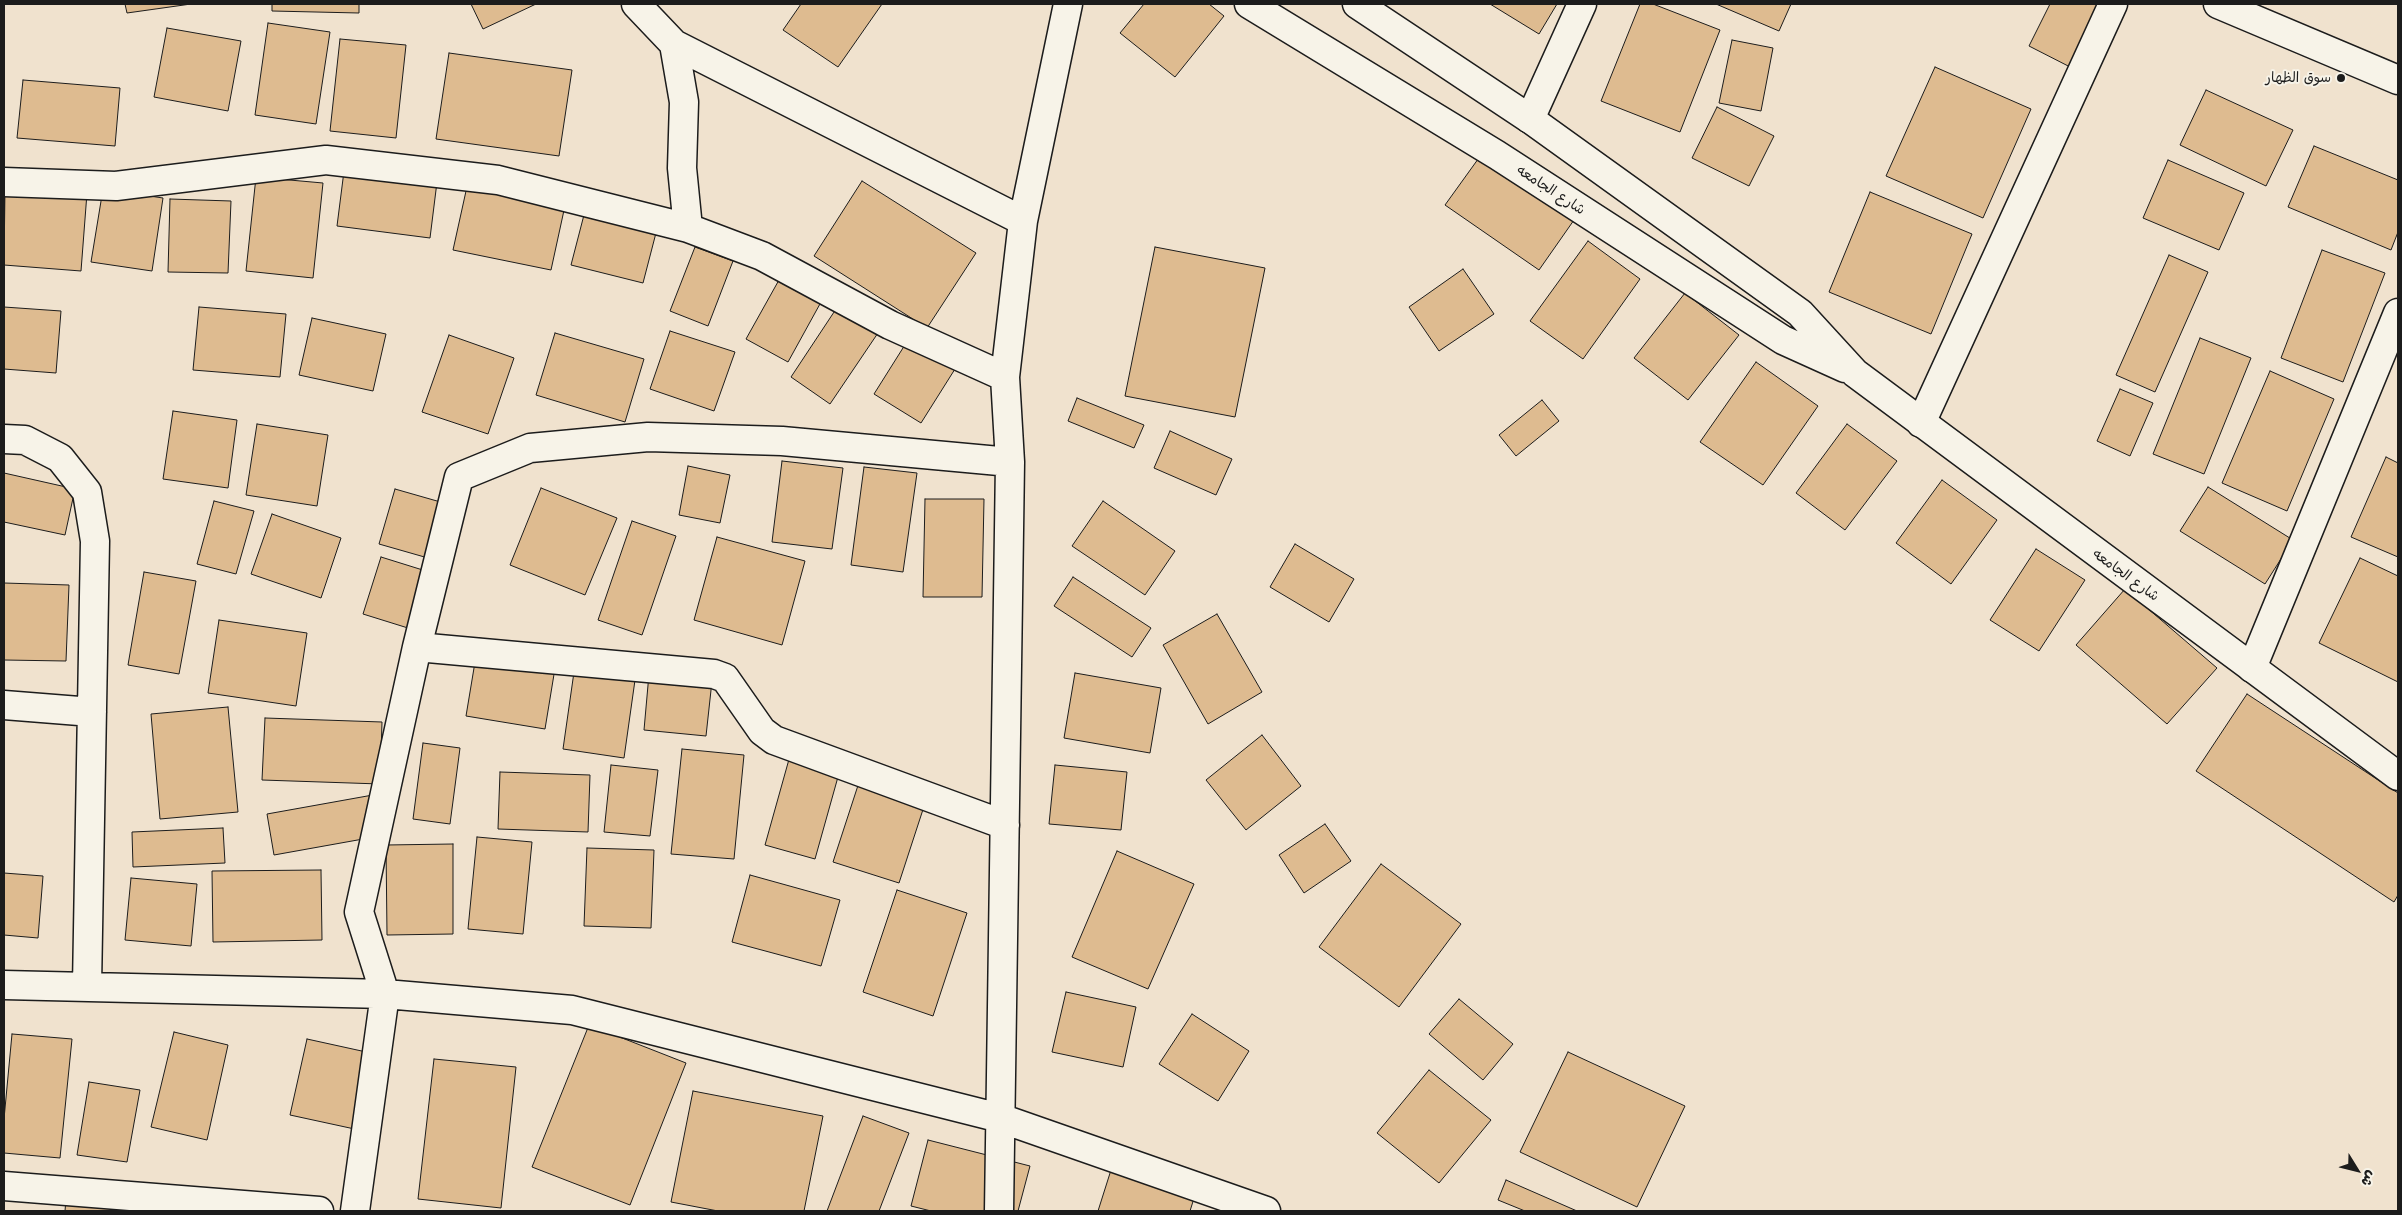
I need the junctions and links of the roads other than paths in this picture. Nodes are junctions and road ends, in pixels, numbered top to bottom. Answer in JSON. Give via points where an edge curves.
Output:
{"nodes":[{"id":1,"x":636,"y":4,"type":"edge"},
{"id":2,"x":1068,"y":4,"type":"edge"},
{"id":3,"x":1250,"y":4,"type":"edge"},
{"id":4,"x":1357,"y":4,"type":"edge"},
{"id":5,"x":1582,"y":4,"type":"edge"},
{"id":6,"x":2113,"y":4,"type":"edge"},
{"id":7,"x":2218,"y":4,"type":"edge"},
{"id":8,"x":674,"y":44,"type":"junction"},
{"id":9,"x":2398,"y":80,"type":"edge"},
{"id":10,"x":1530,"y":119,"type":"junction"},
{"id":11,"x":4,"y":182,"type":"edge"},
{"id":12,"x":1023,"y":221,"type":"junction"},
{"id":13,"x":688,"y":228,"type":"junction"},
{"id":14,"x":2398,"y":313,"type":"edge"},
{"id":15,"x":1855,"y":373,"type":"junction"},
{"id":16,"x":1005,"y":377,"type":"junction"},
{"id":17,"x":1921,"y":423,"type":"junction"},
{"id":18,"x":4,"y":439,"type":"edge"},
{"id":19,"x":1010,"y":462,"type":"junction"},
{"id":20,"x":417,"y":647,"type":"junction"},
{"id":21,"x":2252,"y":668,"type":"junction"},
{"id":22,"x":4,"y":705,"type":"edge"},
{"id":23,"x":92,"y":712,"type":"junction"},
{"id":24,"x":2398,"y":776,"type":"edge"},
{"id":25,"x":1005,"y":825,"type":"junction"},
{"id":26,"x":4,"y":986,"type":"edge"},
{"id":27,"x":87,"y":986,"type":"junction"},
{"id":28,"x":385,"y":994,"type":"junction"},
{"id":29,"x":1000,"y":1118,"type":"junction"},
{"id":30,"x":4,"y":1186,"type":"edge"},
{"id":31,"x":319,"y":1211,"type":"edge"},
{"id":32,"x":355,"y":1211,"type":"edge"},
{"id":33,"x":999,"y":1211,"type":"edge"},
{"id":34,"x":1266,"y":1211,"type":"edge"}],
"edges":[{"from":1,"to":8,"type":"street"},
{"from":2,"to":12,"type":"street"},
{"from":3,"to":15,"type":"street","name":"شارع الجامعه","via":[[1498,156],[1783,340]]},
{"from":4,"to":10,"type":"street","name":"شارع الجامعه"},
{"from":5,"to":10,"type":"street"},
{"from":6,"to":17,"type":"street"},
{"from":7,"to":9,"type":"street"},
{"from":8,"to":12,"type":"street"},
{"from":8,"to":13,"type":"street","via":[[684,102],[682,168]]},
{"from":10,"to":15,"type":"street","name":"شارع الجامعه","via":[[1800,313]]},
{"from":11,"to":13,"type":"street","via":[[116,186],[326,160],[498,180]]},
{"from":12,"to":16,"type":"street"},
{"from":13,"to":16,"type":"street","via":[[762,256],[890,325]]},
{"from":14,"to":21,"type":"street"},
{"from":15,"to":17,"type":"street","name":"شارع الجامعه"},
{"from":16,"to":19,"type":"street"},
{"from":17,"to":21,"type":"street","name":"شارع الجامعه"},
{"from":18,"to":23,"type":"street","via":[[25,440],[60,458],[87,492],[95,541]]},
{"from":19,"to":20,"type":"street","via":[[782,441],[648,437],[530,448],[458,477]]},
{"from":19,"to":25,"type":"street"},
{"from":20,"to":25,"type":"street","via":[[714,674],[726,678],[762,731],[774,740]]},
{"from":20,"to":28,"type":"street","via":[[359,912]]},
{"from":21,"to":24,"type":"street","name":"شارع الجامعه"},
{"from":22,"to":23,"type":"street"},
{"from":23,"to":27,"type":"street"},
{"from":25,"to":29,"type":"street"},
{"from":26,"to":27,"type":"street"},
{"from":27,"to":28,"type":"street"},
{"from":28,"to":29,"type":"street","via":[[572,1010]]},
{"from":28,"to":32,"type":"street"},
{"from":29,"to":33,"type":"street"},
{"from":29,"to":34,"type":"street"},
{"from":30,"to":31,"type":"street"}]}
